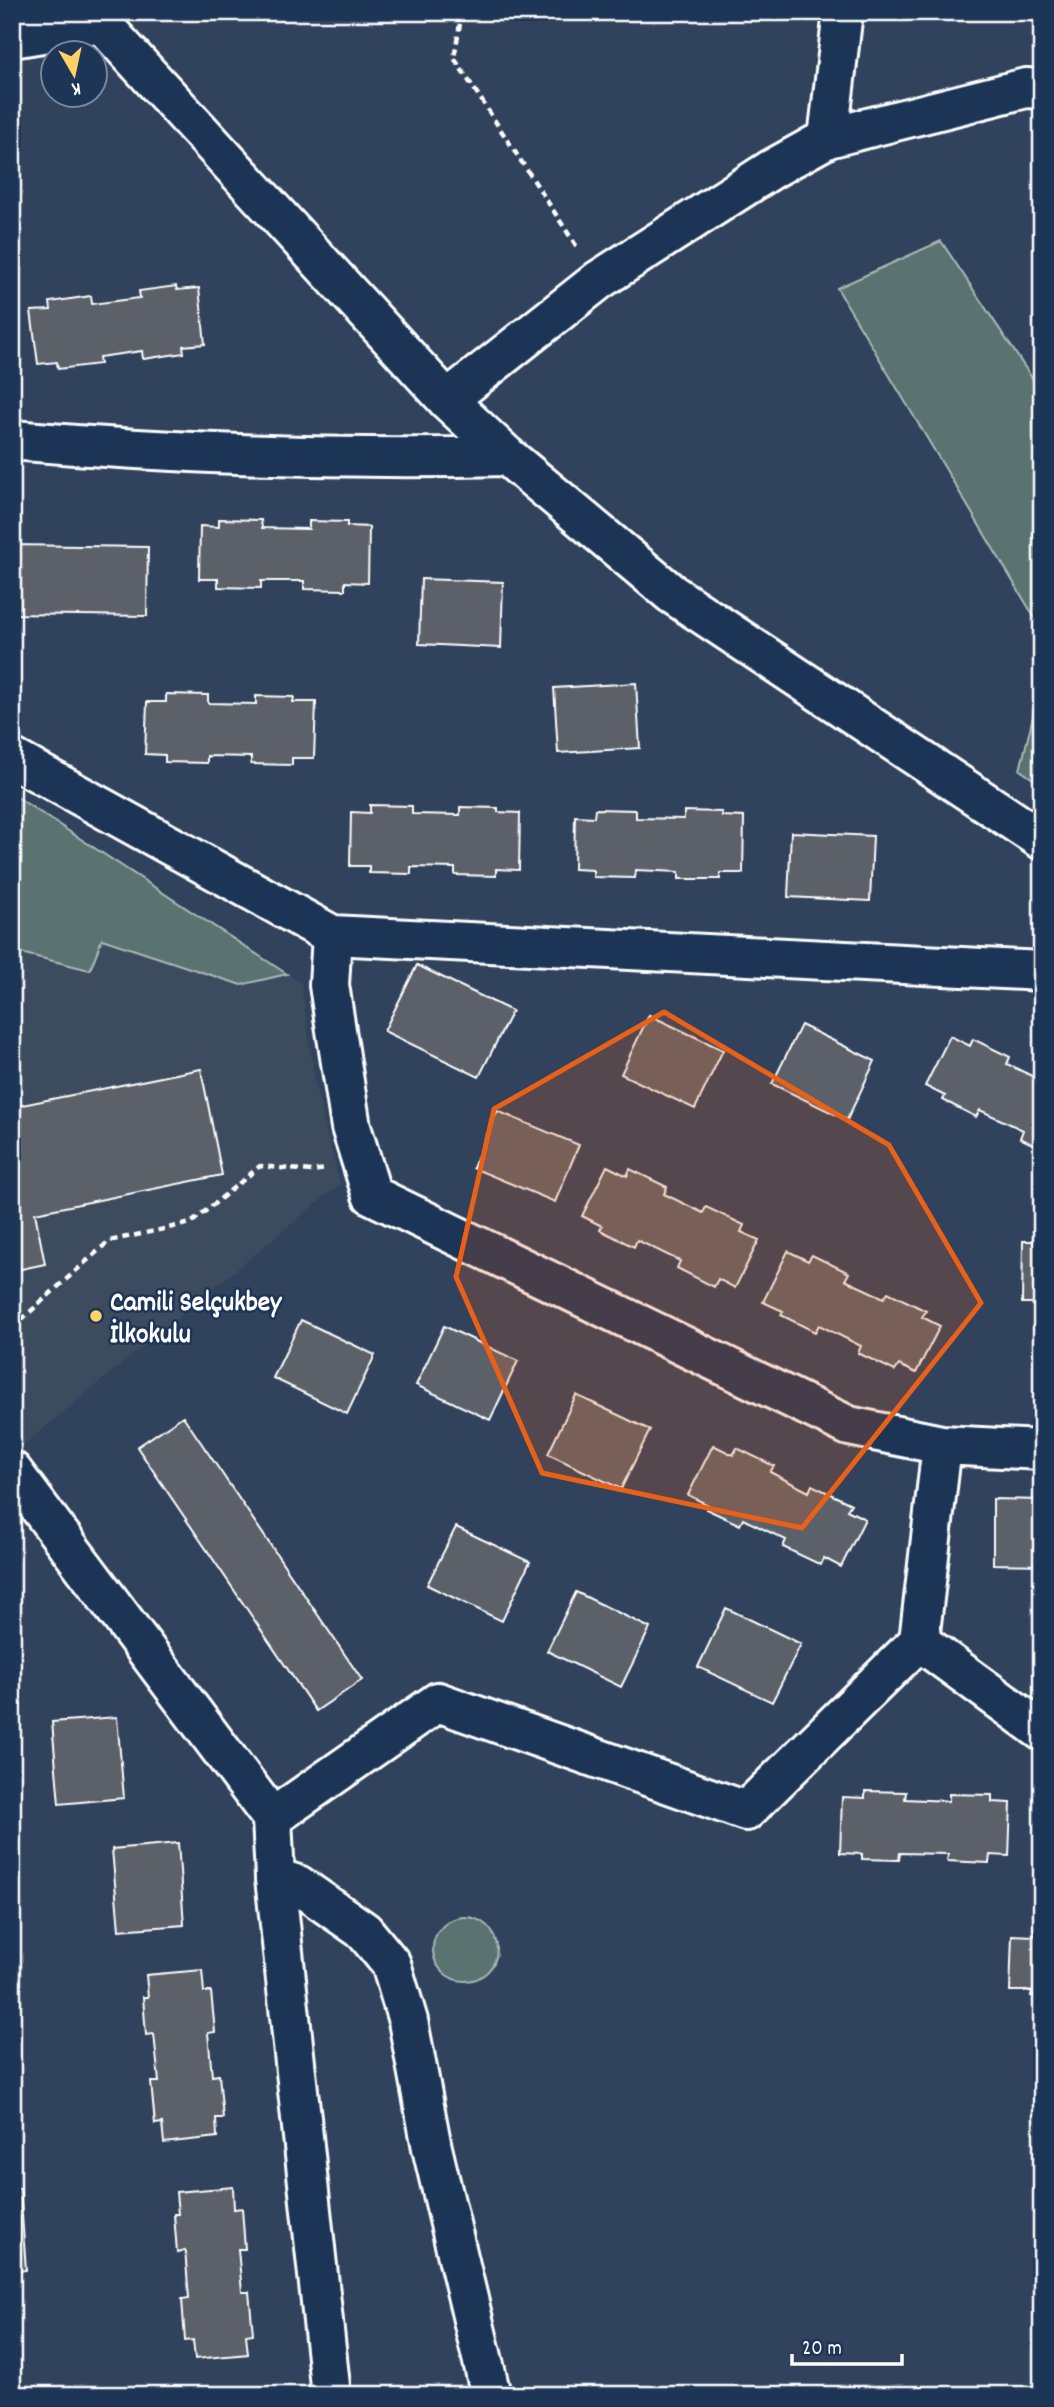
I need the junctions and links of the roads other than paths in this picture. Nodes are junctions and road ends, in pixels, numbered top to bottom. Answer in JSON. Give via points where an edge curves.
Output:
{"nodes":[{"id":1,"x":843,"y":12,"type":"edge"},
{"id":2,"x":97,"y":18,"type":"edge"},
{"id":3,"x":12,"y":38,"type":"edge"},
{"id":4,"x":1042,"y":89,"type":"edge"},
{"id":5,"x":828,"y":138,"type":"junction"},
{"id":6,"x":447,"y":400,"type":"junction"},
{"id":7,"x":12,"y":440,"type":"edge"},
{"id":8,"x":507,"y":456,"type":"junction"},
{"id":9,"x":12,"y":758,"type":"edge"},
{"id":10,"x":1042,"y":840,"type":"edge"},
{"id":11,"x":332,"y":935,"type":"junction"},
{"id":12,"x":1042,"y":971,"type":"edge"},
{"id":13,"x":942,"y":1445,"type":"junction"},
{"id":14,"x":1042,"y":1450,"type":"edge"},
{"id":15,"x":12,"y":1471,"type":"edge"},
{"id":16,"x":919,"y":1641,"type":"junction"},
{"id":17,"x":1042,"y":1731,"type":"edge"},
{"id":18,"x":272,"y":1818,"type":"junction"},
{"id":19,"x":275,"y":1878,"type":"junction"},
{"id":20,"x":331,"y":2395,"type":"edge"},
{"id":21,"x":491,"y":2395,"type":"edge"}],
"edges":[{"from":1,"to":5,"type":"street"},
{"from":2,"to":3,"type":"street"},
{"from":2,"to":6,"type":"street"},
{"from":4,"to":5,"type":"street","via":[[1026,88]]},
{"from":5,"to":6,"type":"street","via":[[599,280]]},
{"from":6,"to":8,"type":"street"},
{"from":7,"to":8,"type":"street","via":[[386,459]]},
{"from":8,"to":10,"type":"street","via":[[672,594]]},
{"from":9,"to":11,"type":"street"},
{"from":11,"to":12,"type":"street"},
{"from":11,"to":13,"type":"street","via":[[329,985],[351,1127],[372,1195],[849,1426]]},
{"from":13,"to":14,"type":"street"},
{"from":13,"to":16,"type":"street"},
{"from":15,"to":18,"type":"street"},
{"from":16,"to":17,"type":"street"},
{"from":16,"to":18,"type":"street","via":[[746,1811],[438,1702]]},
{"from":18,"to":19,"type":"street"},
{"from":19,"to":20,"type":"street"},
{"from":19,"to":21,"type":"street","via":[[298,1885],[364,1931],[391,1964],[408,2021],[432,2148]]}]}
